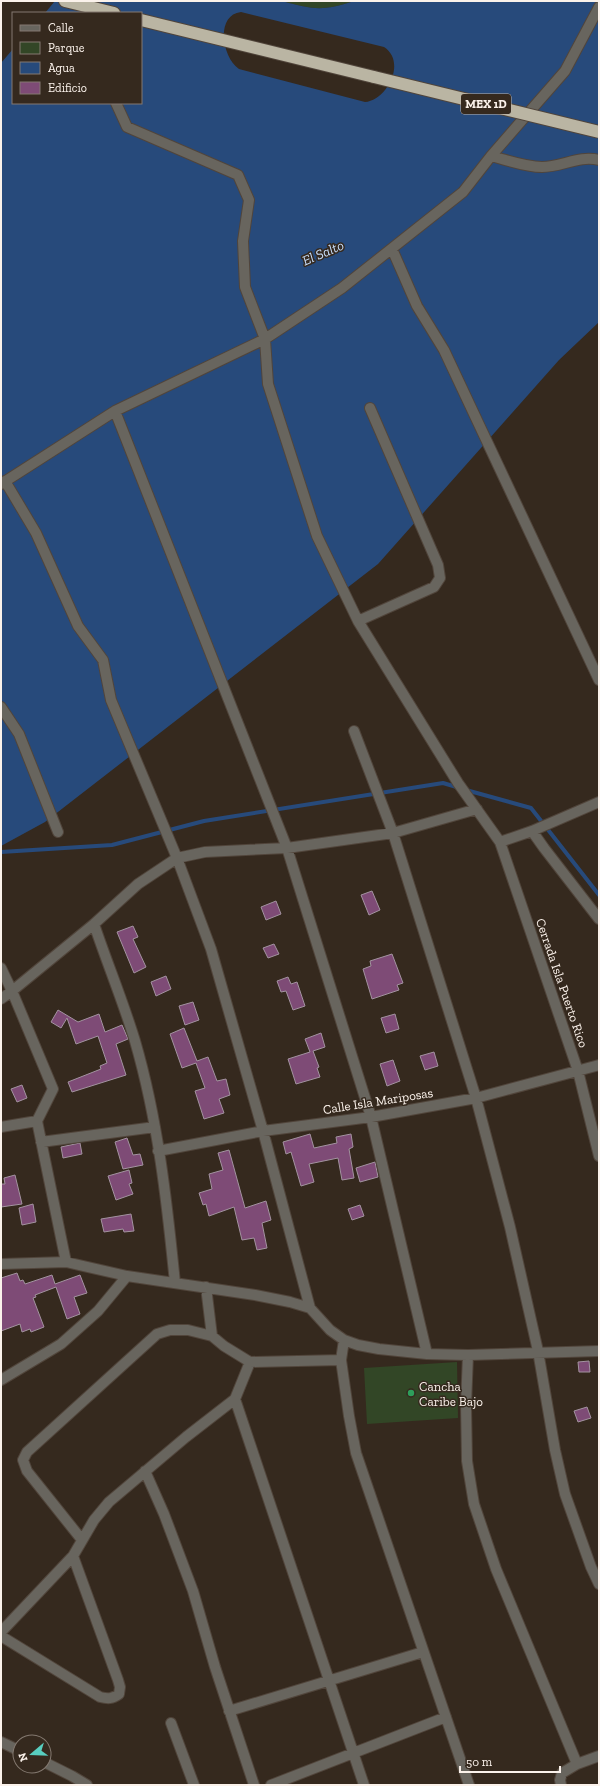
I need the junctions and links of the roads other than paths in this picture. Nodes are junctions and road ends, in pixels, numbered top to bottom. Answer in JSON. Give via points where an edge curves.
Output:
{"nodes":[{"id":1,"x":65,"y":1,"type":"edge"},
{"id":2,"x":599,"y":7,"type":"edge"},
{"id":3,"x":110,"y":12,"type":"edge"},
{"id":4,"x":142,"y":20,"type":"edge"},
{"id":5,"x":116,"y":104,"type":"edge"},
{"id":6,"x":599,"y":132,"type":"edge"},
{"id":7,"x":491,"y":156,"type":"junction"},
{"id":8,"x":599,"y":160,"type":"edge"},
{"id":9,"x":392,"y":249,"type":"junction"},
{"id":10,"x":265,"y":339,"type":"junction"},
{"id":11,"x":370,"y":408,"type":"dead end"},
{"id":12,"x":115,"y":411,"type":"junction"},
{"id":13,"x":3,"y":482,"type":"edge"},
{"id":14,"x":358,"y":621,"type":"junction"},
{"id":15,"x":599,"y":680,"type":"edge"},
{"id":16,"x":1,"y":707,"type":"edge"},
{"id":17,"x":354,"y":731,"type":"dead end"},
{"id":18,"x":599,"y":802,"type":"edge"},
{"id":19,"x":477,"y":809,"type":"junction"},
{"id":20,"x":532,"y":831,"type":"junction"},
{"id":21,"x":58,"y":832,"type":"dead end"},
{"id":22,"x":394,"y":833,"type":"junction"},
{"id":23,"x":500,"y":842,"type":"junction"},
{"id":24,"x":287,"y":848,"type":"junction"},
{"id":25,"x":177,"y":858,"type":"junction"},
{"id":26,"x":599,"y":919,"type":"edge"},
{"id":27,"x":94,"y":924,"type":"junction"},
{"id":28,"x":1,"y":968,"type":"edge"},
{"id":29,"x":12,"y":991,"type":"junction"},
{"id":30,"x":1,"y":999,"type":"edge"},
{"id":31,"x":599,"y":1065,"type":"edge"},
{"id":32,"x":578,"y":1071,"type":"junction"},
{"id":33,"x":476,"y":1098,"type":"junction"},
{"id":34,"x":371,"y":1117,"type":"junction"},
{"id":35,"x":37,"y":1121,"type":"junction"},
{"id":36,"x":1,"y":1127,"type":"edge"},
{"id":37,"x":155,"y":1127,"type":"junction"},
{"id":38,"x":263,"y":1131,"type":"junction"},
{"id":39,"x":41,"y":1142,"type":"junction"},
{"id":40,"x":158,"y":1151,"type":"junction"},
{"id":41,"x":599,"y":1156,"type":"edge"},
{"id":42,"x":66,"y":1262,"type":"junction"},
{"id":43,"x":1,"y":1264,"type":"edge"},
{"id":44,"x":127,"y":1276,"type":"junction"},
{"id":45,"x":175,"y":1283,"type":"junction"},
{"id":46,"x":206,"y":1287,"type":"junction"},
{"id":47,"x":310,"y":1308,"type":"junction"},
{"id":48,"x":212,"y":1336,"type":"junction"},
{"id":49,"x":344,"y":1340,"type":"junction"},
{"id":50,"x":538,"y":1351,"type":"junction"},
{"id":51,"x":599,"y":1351,"type":"edge"},
{"id":52,"x":427,"y":1354,"type":"junction"},
{"id":53,"x":468,"y":1355,"type":"junction"},
{"id":54,"x":341,"y":1360,"type":"junction"},
{"id":55,"x":250,"y":1362,"type":"junction"},
{"id":56,"x":1,"y":1380,"type":"edge"},
{"id":57,"x":235,"y":1399,"type":"junction"},
{"id":58,"x":145,"y":1471,"type":"junction"},
{"id":59,"x":82,"y":1540,"type":"junction"},
{"id":60,"x":73,"y":1556,"type":"junction"},
{"id":61,"x":599,"y":1584,"type":"edge"},
{"id":62,"x":1,"y":1632,"type":"edge"},
{"id":63,"x":1,"y":1636,"type":"edge"},
{"id":64,"x":424,"y":1652,"type":"junction"},
{"id":65,"x":328,"y":1680,"type":"junction"},
{"id":66,"x":229,"y":1711,"type":"junction"},
{"id":67,"x":446,"y":1717,"type":"junction"},
{"id":68,"x":171,"y":1723,"type":"dead end"},
{"id":69,"x":1,"y":1742,"type":"edge"},
{"id":70,"x":12,"y":1747,"type":"edge"},
{"id":71,"x":353,"y":1754,"type":"junction"},
{"id":72,"x":599,"y":1756,"type":"edge"},
{"id":73,"x":577,"y":1764,"type":"junction"},
{"id":74,"x":52,"y":1766,"type":"edge"},
{"id":75,"x":87,"y":1785,"type":"edge"},
{"id":76,"x":194,"y":1785,"type":"edge"},
{"id":77,"x":254,"y":1785,"type":"edge"},
{"id":78,"x":272,"y":1785,"type":"edge"},
{"id":79,"x":364,"y":1785,"type":"edge"},
{"id":80,"x":468,"y":1785,"type":"edge"},
{"id":81,"x":561,"y":1785,"type":"edge"}],
"edges":[{"from":1,"to":3,"type":"highway"},
{"from":2,"to":7,"type":"street","via":[[565,71]]},
{"from":4,"to":6,"type":"highway","number":"MEX 1D","bridge":true},
{"from":5,"to":10,"type":"street","name":"Cerrada Isla Puerto Rico","via":[[127,128],[238,175],[249,200],[243,241],[245,287]]},
{"from":7,"to":8,"type":"street","via":[[541,167],[580,158],[590,157]]},
{"from":7,"to":9,"type":"street","via":[[463,192]]},
{"from":9,"to":10,"type":"street","via":[[342,288]]},
{"from":9,"to":15,"type":"street","via":[[417,306],[447,357]]},
{"from":10,"to":12,"type":"street"},
{"from":10,"to":14,"type":"street","name":"Cerrada Isla Puerto Rico","via":[[268,384],[317,536]]},
{"from":11,"to":14,"type":"street","via":[[438,565],[440,578],[434,587]]},
{"from":12,"to":13,"type":"street"},
{"from":12,"to":24,"type":"street"},
{"from":13,"to":25,"type":"street","via":[[36,533],[78,626],[103,660],[111,700]]},
{"from":14,"to":19,"type":"street","name":"Cerrada Isla Puerto Rico","via":[[458,783]]},
{"from":16,"to":21,"type":"street","via":[[19,734]]},
{"from":17,"to":22,"type":"street"},
{"from":18,"to":20,"type":"street"},
{"from":19,"to":22,"type":"street"},
{"from":19,"to":23,"type":"street","name":"Cerrada Isla Puerto Rico"},
{"from":20,"to":23,"type":"street"},
{"from":20,"to":26,"type":"street"},
{"from":22,"to":24,"type":"street"},
{"from":22,"to":33,"type":"street"},
{"from":23,"to":32,"type":"street","name":"Cerrada Isla Puerto Rico"},
{"from":24,"to":25,"type":"street","via":[[205,852]]},
{"from":24,"to":34,"type":"street"},
{"from":25,"to":27,"type":"street","via":[[138,884]]},
{"from":25,"to":38,"type":"street","via":[[211,949]]},
{"from":27,"to":29,"type":"street"},
{"from":27,"to":37,"type":"street","via":[[135,1041]]},
{"from":28,"to":29,"type":"street"},
{"from":29,"to":30,"type":"street"},
{"from":29,"to":35,"type":"street","via":[[53,1089]]},
{"from":31,"to":32,"type":"street","name":"Calle Isla Mariposas"},
{"from":32,"to":33,"type":"street","name":"Calle Isla Mariposas"},
{"from":32,"to":41,"type":"street","name":"Cerrada Isla Puerto Rico"},
{"from":33,"to":34,"type":"street","name":"Calle Isla Mariposas"},
{"from":33,"to":50,"type":"street","via":[[510,1227]]},
{"from":34,"to":38,"type":"street","name":"Calle Isla Mariposas"},
{"from":34,"to":52,"type":"street"},
{"from":35,"to":36,"type":"street"},
{"from":35,"to":39,"type":"street"},
{"from":37,"to":39,"type":"street"},
{"from":37,"to":40,"type":"street"},
{"from":38,"to":40,"type":"street","name":"Calle Isla Mariposas"},
{"from":38,"to":47,"type":"street"},
{"from":39,"to":42,"type":"street"},
{"from":40,"to":45,"type":"street","via":[[165,1189]]},
{"from":42,"to":43,"type":"street"},
{"from":42,"to":44,"type":"street"},
{"from":44,"to":45,"type":"street"},
{"from":44,"to":56,"type":"street","via":[[98,1311],[61,1344]]},
{"from":45,"to":46,"type":"street"},
{"from":46,"to":47,"type":"street"},
{"from":46,"to":48,"type":"street"},
{"from":47,"to":49,"type":"street","via":[[330,1330]]},
{"from":48,"to":55,"type":"street"},
{"from":48,"to":59,"type":"street","via":[[188,1330],[170,1330],[157,1334],[27,1452],[24,1460],[27,1471]]},
{"from":49,"to":52,"type":"street","via":[[379,1349]]},
{"from":49,"to":54,"type":"street"},
{"from":50,"to":51,"type":"street"},
{"from":50,"to":53,"type":"street"},
{"from":50,"to":61,"type":"street","via":[[565,1494]]},
{"from":52,"to":53,"type":"street"},
{"from":53,"to":73,"type":"street","via":[[467,1461],[474,1504],[496,1569]]},
{"from":54,"to":55,"type":"street"},
{"from":54,"to":64,"type":"street","via":[[356,1453]]},
{"from":55,"to":57,"type":"street"},
{"from":57,"to":58,"type":"street"},
{"from":57,"to":65,"type":"street"},
{"from":58,"to":59,"type":"street","via":[[109,1502]]},
{"from":58,"to":66,"type":"street","via":[[193,1591]]},
{"from":59,"to":60,"type":"street"},
{"from":60,"to":62,"type":"street"},
{"from":60,"to":63,"type":"street","via":[[118,1680],[119,1694],[108,1699],[100,1697]]},
{"from":64,"to":65,"type":"street"},
{"from":64,"to":67,"type":"street"},
{"from":65,"to":66,"type":"street"},
{"from":65,"to":71,"type":"street"},
{"from":66,"to":77,"type":"street"},
{"from":67,"to":71,"type":"street"},
{"from":67,"to":80,"type":"street"},
{"from":68,"to":76,"type":"street"},
{"from":69,"to":70,"type":"street"},
{"from":71,"to":78,"type":"street"},
{"from":71,"to":79,"type":"street"},
{"from":72,"to":73,"type":"street"},
{"from":73,"to":81,"type":"street","via":[[562,1773]]},
{"from":74,"to":75,"type":"street"}]}
